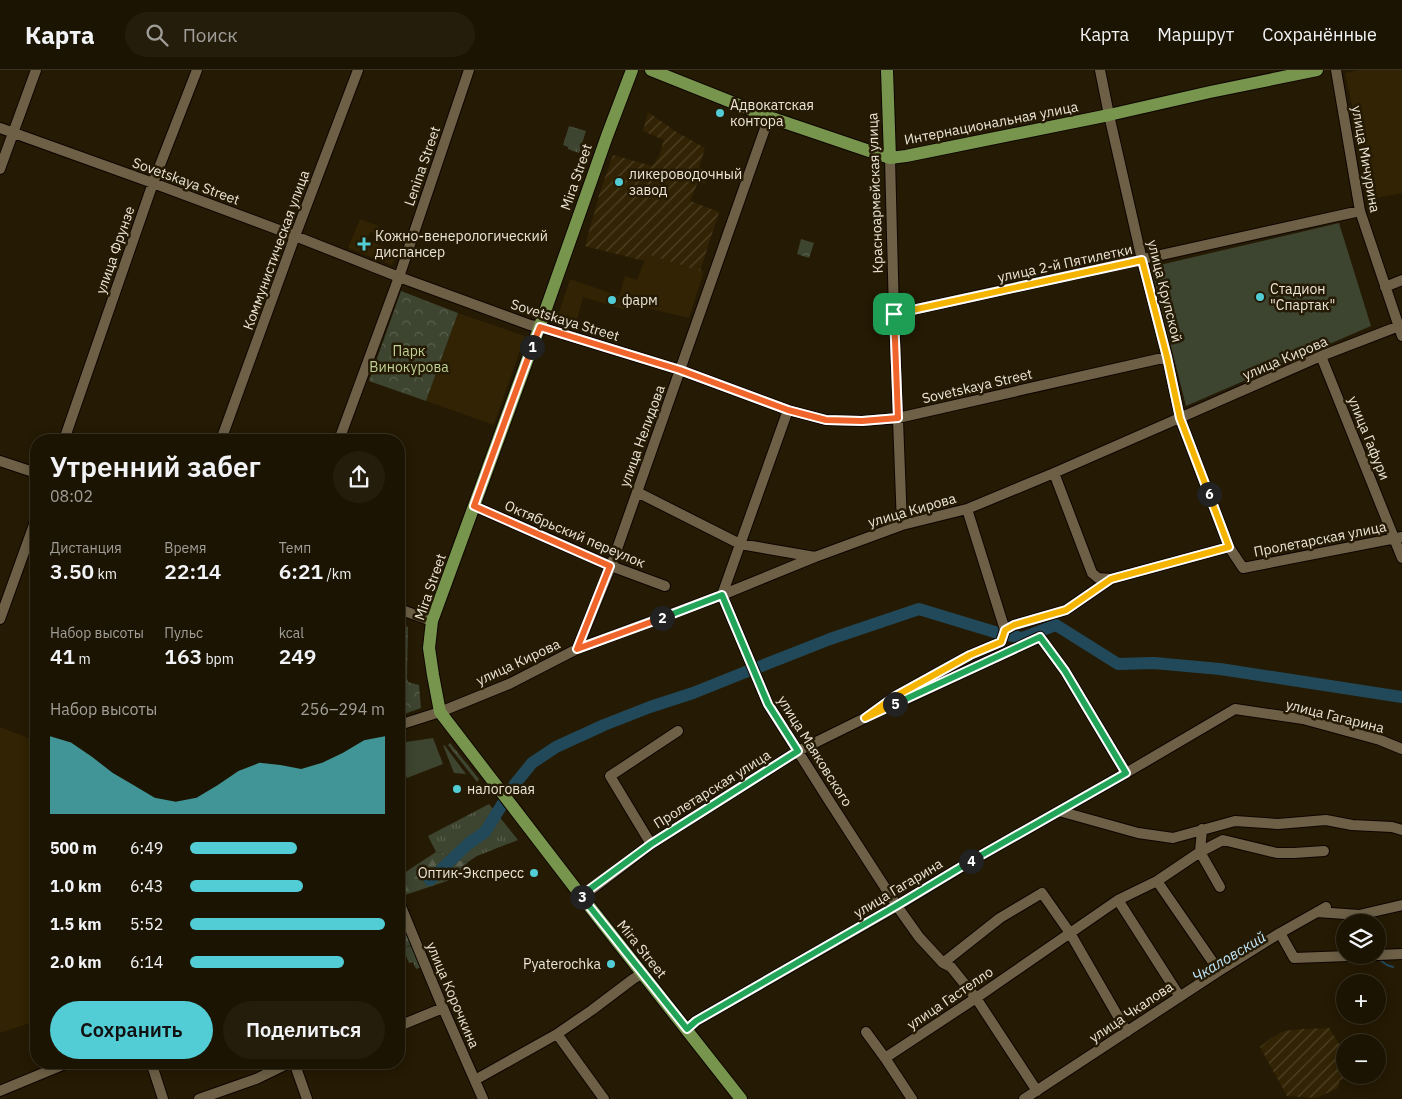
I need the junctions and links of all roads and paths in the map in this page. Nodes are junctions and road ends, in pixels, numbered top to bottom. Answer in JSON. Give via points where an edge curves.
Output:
{"nodes":[{"id":1,"x":36,"y":70,"type":"edge"},
{"id":2,"x":197,"y":70,"type":"edge"},
{"id":3,"x":358,"y":70,"type":"edge"},
{"id":4,"x":469,"y":70,"type":"edge"},
{"id":5,"x":632,"y":70,"type":"edge"},
{"id":6,"x":651,"y":70,"type":"edge"},
{"id":7,"x":887,"y":70,"type":"edge"},
{"id":8,"x":1100,"y":70,"type":"edge"},
{"id":9,"x":1317,"y":70,"type":"edge"},
{"id":10,"x":1336,"y":70,"type":"edge"},
{"id":11,"x":1109,"y":115,"type":"junction"},
{"id":12,"x":769,"y":117,"type":"junction"},
{"id":13,"x":0,"y":128,"type":"edge"},
{"id":14,"x":13,"y":132,"type":"junction"},
{"id":15,"x":890,"y":158,"type":"junction"},
{"id":16,"x":0,"y":169,"type":"edge"},
{"id":17,"x":153,"y":183,"type":"junction"},
{"id":18,"x":1360,"y":211,"type":"junction"},
{"id":19,"x":295,"y":236,"type":"junction"},
{"id":20,"x":1142,"y":260,"type":"junction"},
{"id":21,"x":399,"y":277,"type":"junction"},
{"id":22,"x":1402,"y":280,"type":"edge"},
{"id":23,"x":1385,"y":287,"type":"junction"},
{"id":24,"x":894,"y":314,"type":"junction"},
{"id":25,"x":540,"y":327,"type":"junction"},
{"id":26,"x":1401,"y":329,"type":"edge"},
{"id":27,"x":1321,"y":356,"type":"junction"},
{"id":28,"x":1167,"y":357,"type":"junction"},
{"id":29,"x":680,"y":370,"type":"junction"},
{"id":30,"x":788,"y":410,"type":"junction"},
{"id":31,"x":898,"y":418,"type":"junction"},
{"id":32,"x":1180,"y":418,"type":"junction"},
{"id":33,"x":66,"y":434,"type":"edge"},
{"id":34,"x":223,"y":434,"type":"edge"},
{"id":35,"x":341,"y":434,"type":"edge"},
{"id":36,"x":0,"y":461,"type":"edge"},
{"id":37,"x":30,"y":471,"type":"edge"},
{"id":38,"x":1054,"y":473,"type":"junction"},
{"id":39,"x":637,"y":492,"type":"junction"},
{"id":40,"x":474,"y":506,"type":"junction"},
{"id":41,"x":967,"y":509,"type":"junction"},
{"id":42,"x":902,"y":525,"type":"junction"},
{"id":43,"x":30,"y":536,"type":"edge"},
{"id":44,"x":1399,"y":538,"type":"edge"},
{"id":45,"x":740,"y":544,"type":"junction"},
{"id":46,"x":1229,"y":547,"type":"junction"},
{"id":47,"x":815,"y":557,"type":"junction"},
{"id":48,"x":1402,"y":558,"type":"edge"},
{"id":49,"x":610,"y":566,"type":"junction"},
{"id":50,"x":1243,"y":568,"type":"joint"},
{"id":51,"x":1111,"y":579,"type":"junction"},
{"id":52,"x":665,"y":586,"type":"dead end"},
{"id":53,"x":722,"y":595,"type":"junction"},
{"id":54,"x":405,"y":611,"type":"edge"},
{"id":55,"x":0,"y":619,"type":"edge"},
{"id":56,"x":432,"y":621,"type":"junction"},
{"id":57,"x":1005,"y":630,"type":"junction"},
{"id":58,"x":577,"y":649,"type":"junction"},
{"id":59,"x":440,"y":712,"type":"junction"},
{"id":60,"x":865,"y":718,"type":"junction"},
{"id":61,"x":405,"y":723,"type":"edge"},
{"id":62,"x":678,"y":731,"type":"dead end"},
{"id":63,"x":1402,"y":749,"type":"edge"},
{"id":64,"x":798,"y":751,"type":"junction"},
{"id":65,"x":1126,"y":773,"type":"junction"},
{"id":66,"x":1059,"y":811,"type":"junction"},
{"id":67,"x":1202,"y":829,"type":"junction"},
{"id":68,"x":1402,"y":830,"type":"edge"},
{"id":69,"x":651,"y":844,"type":"junction"},
{"id":70,"x":1324,"y":851,"type":"dead end"},
{"id":71,"x":1200,"y":852,"type":"junction"},
{"id":72,"x":1157,"y":881,"type":"junction"},
{"id":73,"x":1220,"y":887,"type":"dead end"},
{"id":74,"x":582,"y":896,"type":"junction"},
{"id":75,"x":1118,"y":900,"type":"junction"},
{"id":76,"x":1402,"y":905,"type":"edge"},
{"id":77,"x":896,"y":906,"type":"junction"},
{"id":78,"x":405,"y":916,"type":"edge"},
{"id":79,"x":1070,"y":933,"type":"junction"},
{"id":80,"x":1280,"y":934,"type":"junction"},
{"id":81,"x":1402,"y":954,"type":"edge"},
{"id":82,"x":1386,"y":955,"type":"edge"},
{"id":83,"x":1336,"y":956,"type":"edge"},
{"id":84,"x":943,"y":964,"type":"junction"},
{"id":85,"x":1218,"y":971,"type":"junction"},
{"id":86,"x":643,"y":973,"type":"junction"},
{"id":87,"x":1180,"y":997,"type":"junction"},
{"id":88,"x":976,"y":998,"type":"junction"},
{"id":89,"x":443,"y":1008,"type":"junction"},
{"id":90,"x":405,"y":1024,"type":"edge"},
{"id":91,"x":687,"y":1029,"type":"junction"},
{"id":92,"x":866,"y":1032,"type":"dead end"},
{"id":93,"x":1127,"y":1032,"type":"junction"},
{"id":94,"x":557,"y":1034,"type":"junction"},
{"id":95,"x":885,"y":1058,"type":"junction"},
{"id":96,"x":53,"y":1069,"type":"edge"},
{"id":97,"x":153,"y":1069,"type":"edge"},
{"id":98,"x":278,"y":1069,"type":"edge"},
{"id":99,"x":296,"y":1069,"type":"edge"},
{"id":100,"x":475,"y":1080,"type":"junction"},
{"id":101,"x":0,"y":1091,"type":"edge"},
{"id":102,"x":1037,"y":1091,"type":"junction"},
{"id":103,"x":163,"y":1099,"type":"edge"},
{"id":104,"x":199,"y":1099,"type":"edge"},
{"id":105,"x":307,"y":1099,"type":"edge"},
{"id":106,"x":483,"y":1099,"type":"edge"},
{"id":107,"x":604,"y":1099,"type":"edge"},
{"id":108,"x":741,"y":1099,"type":"edge"},
{"id":109,"x":912,"y":1099,"type":"edge"},
{"id":110,"x":1024,"y":1099,"type":"edge"}],
"edges":[{"from":1,"to":14,"type":"street"},
{"from":2,"to":17,"type":"street","name":"улица Фрунзе"},
{"from":3,"to":19,"type":"street","name":"Коммунистическая улица"},
{"from":4,"to":21,"type":"street","name":"Lenina Street"},
{"from":5,"to":25,"type":"main road","name":"Mira Street"},
{"from":6,"to":12,"type":"main road","name":"Интернациональная улица"},
{"from":7,"to":15,"type":"main road","name":"Красноармейская улица"},
{"from":8,"to":11,"type":"street","name":"улица Крупской"},
{"from":9,"to":11,"type":"main road","name":"Интернациональная улица"},
{"from":10,"to":18,"type":"street","name":"улица Мичурина"},
{"from":11,"to":15,"type":"main road","name":"Интернациональная улица"},
{"from":11,"to":20,"type":"street","name":"улица Крупской"},
{"from":12,"to":15,"type":"main road","name":"Интернациональная улица"},
{"from":12,"to":29,"type":"street","name":"улица Нелидова"},
{"from":13,"to":14,"type":"street","name":"Sovetskaya Street"},
{"from":14,"to":16,"type":"street"},
{"from":14,"to":17,"type":"street","name":"Sovetskaya Street"},
{"from":15,"to":24,"type":"street","name":"Красноармейская улица"},
{"from":17,"to":19,"type":"street","name":"Sovetskaya Street"},
{"from":17,"to":33,"type":"street","name":"улица Фрунзе"},
{"from":18,"to":20,"type":"street","name":"улица 2-й Пятилетки"},
{"from":18,"to":23,"type":"street","name":"улица Мичурина"},
{"from":19,"to":21,"type":"street","name":"Sovetskaya Street"},
{"from":19,"to":34,"type":"street","name":"Коммунистическая улица"},
{"from":20,"to":24,"type":"street","name":"улица 2-й Пятилетки"},
{"from":20,"to":28,"type":"street","name":"улица Крупской"},
{"from":21,"to":25,"type":"street","name":"Sovetskaya Street"},
{"from":21,"to":35,"type":"street","name":"Lenina Street"},
{"from":22,"to":23,"type":"street"},
{"from":23,"to":26,"type":"street","name":"улица Мичурина"},
{"from":24,"to":31,"type":"street","name":"Красноармейская улица"},
{"from":25,"to":29,"type":"street","name":"Sovetskaya Street"},
{"from":25,"to":40,"type":"main road","name":"Mira Street"},
{"from":26,"to":27,"type":"street","name":"улица Кирова"},
{"from":27,"to":32,"type":"street","name":"улица Кирова"},
{"from":27,"to":44,"type":"street","name":"улица Гафури"},
{"from":28,"to":31,"type":"street","name":"Sovetskaya Street"},
{"from":28,"to":32,"type":"street","name":"улица Крупской"},
{"from":29,"to":30,"type":"street","name":"Sovetskaya Street"},
{"from":29,"to":39,"type":"street","name":"улица Нелидова"},
{"from":30,"to":31,"type":"street","name":"Sovetskaya Street","via":[[826,420]]},
{"from":30,"to":45,"type":"street"},
{"from":31,"to":42,"type":"street","name":"Красноармейская улица"},
{"from":32,"to":38,"type":"street","name":"улица Кирова"},
{"from":32,"to":46,"type":"street","name":"улица Крупской"},
{"from":36,"to":37,"type":"street"},
{"from":38,"to":41,"type":"street","name":"улица Кирова"},
{"from":38,"to":51,"type":"street","via":[[1092,573],[1098,578]]},
{"from":39,"to":45,"type":"street"},
{"from":39,"to":49,"type":"street","name":"улица Нелидова"},
{"from":40,"to":49,"type":"street","name":"Октябрьский переулок"},
{"from":40,"to":56,"type":"main road","name":"Mira Street"},
{"from":41,"to":42,"type":"street","name":"улица Кирова"},
{"from":41,"to":57,"type":"street"},
{"from":42,"to":47,"type":"street","name":"улица Кирова"},
{"from":43,"to":55,"type":"street"},
{"from":44,"to":48,"type":"street","name":"улица Гафури"},
{"from":44,"to":50,"type":"street","name":"Пролетарская улица"},
{"from":45,"to":47,"type":"street"},
{"from":45,"to":53,"type":"street"},
{"from":46,"to":50,"type":"street","name":"улица Крупской"},
{"from":46,"to":51,"type":"street"},
{"from":47,"to":53,"type":"street","name":"улица Кирова"},
{"from":49,"to":52,"type":"street","name":"Октябрьский переулок"},
{"from":49,"to":58,"type":"street","name":"улица Нелидова"},
{"from":51,"to":57,"type":"street","via":[[1066,610]]},
{"from":53,"to":58,"type":"street","name":"улица Кирова"},
{"from":53,"to":64,"type":"street","name":"улица Маяковского","via":[[768,704]]},
{"from":54,"to":56,"type":"street"},
{"from":56,"to":59,"type":"main road","name":"Mira Street","via":[[429,648]]},
{"from":57,"to":60,"type":"street","name":"Пролетарская улица","via":[[1001,642],[970,655],[894,697]]},
{"from":58,"to":59,"type":"street","name":"улица Кирова","via":[[509,684]]},
{"from":59,"to":61,"type":"street","name":"улица Кирова"},
{"from":59,"to":74,"type":"main road","name":"Mira Street"},
{"from":60,"to":64,"type":"street","name":"Пролетарская улица"},
{"from":60,"to":65,"type":"street","name":"Пролетарская улица","via":[[1040,637],[1065,671]]},
{"from":62,"to":69,"type":"street","via":[[610,776]]},
{"from":63,"to":65,"type":"street","name":"улица Гагарина","via":[[1304,719],[1235,709]]},
{"from":64,"to":69,"type":"street","name":"Пролетарская улица"},
{"from":64,"to":77,"type":"street","name":"улица Маяковского"},
{"from":65,"to":66,"type":"street","name":"улица Гагарина"},
{"from":66,"to":67,"type":"street","via":[[1138,833],[1173,838]]},
{"from":66,"to":77,"type":"street","name":"улица Гагарина"},
{"from":67,"to":68,"type":"street","via":[[1235,821],[1278,824],[1326,820]]},
{"from":67,"to":71,"type":"street"},
{"from":69,"to":74,"type":"street","name":"Пролетарская улица"},
{"from":70,"to":71,"type":"street","name":"улица Гастелло","via":[[1277,852],[1223,840]]},
{"from":71,"to":72,"type":"street","name":"улица Гастелло"},
{"from":71,"to":73,"type":"street"},
{"from":72,"to":75,"type":"street","name":"улица Гастелло"},
{"from":72,"to":85,"type":"street"},
{"from":74,"to":86,"type":"main road","name":"Mira Street"},
{"from":75,"to":79,"type":"street","name":"улица Гастелло"},
{"from":75,"to":87,"type":"street"},
{"from":76,"to":80,"type":"street","name":"улица Чкалова","via":[[1359,915],[1322,909]]},
{"from":77,"to":84,"type":"street","name":"улица Маяковского"},
{"from":77,"to":91,"type":"street","name":"улица Гагарина"},
{"from":78,"to":89,"type":"street","name":"улица Корочкина"},
{"from":79,"to":84,"type":"street","via":[[1042,893],[1000,918]]},
{"from":79,"to":88,"type":"street","name":"улица Гастелло"},
{"from":79,"to":93,"type":"street"},
{"from":80,"to":83,"type":"street","via":[[1294,958]]},
{"from":80,"to":85,"type":"street","name":"улица Чкалова"},
{"from":81,"to":82,"type":"street"},
{"from":84,"to":88,"type":"street","name":"улица Маяковского","via":[[951,967]]},
{"from":85,"to":87,"type":"street","name":"улица Чкалова"},
{"from":86,"to":91,"type":"main road","name":"Mira Street"},
{"from":86,"to":94,"type":"street"},
{"from":87,"to":93,"type":"street","name":"улица Чкалова"},
{"from":88,"to":95,"type":"street","name":"улица Гастелло"},
{"from":88,"to":102,"type":"street","name":"улица Маяковского"},
{"from":89,"to":90,"type":"street"},
{"from":89,"to":100,"type":"street","name":"улица Корочкина"},
{"from":91,"to":108,"type":"main road","name":"Mira Street"},
{"from":92,"to":95,"type":"street"},
{"from":93,"to":102,"type":"street","name":"улица Чкалова"},
{"from":94,"to":100,"type":"street"},
{"from":94,"to":107,"type":"street"},
{"from":95,"to":109,"type":"street"},
{"from":96,"to":101,"type":"street"},
{"from":97,"to":103,"type":"street"},
{"from":98,"to":104,"type":"street"},
{"from":99,"to":105,"type":"street"},
{"from":100,"to":106,"type":"street","name":"улица Корочкина"},
{"from":102,"to":110,"type":"street","name":"улица Чкалова"}]}
